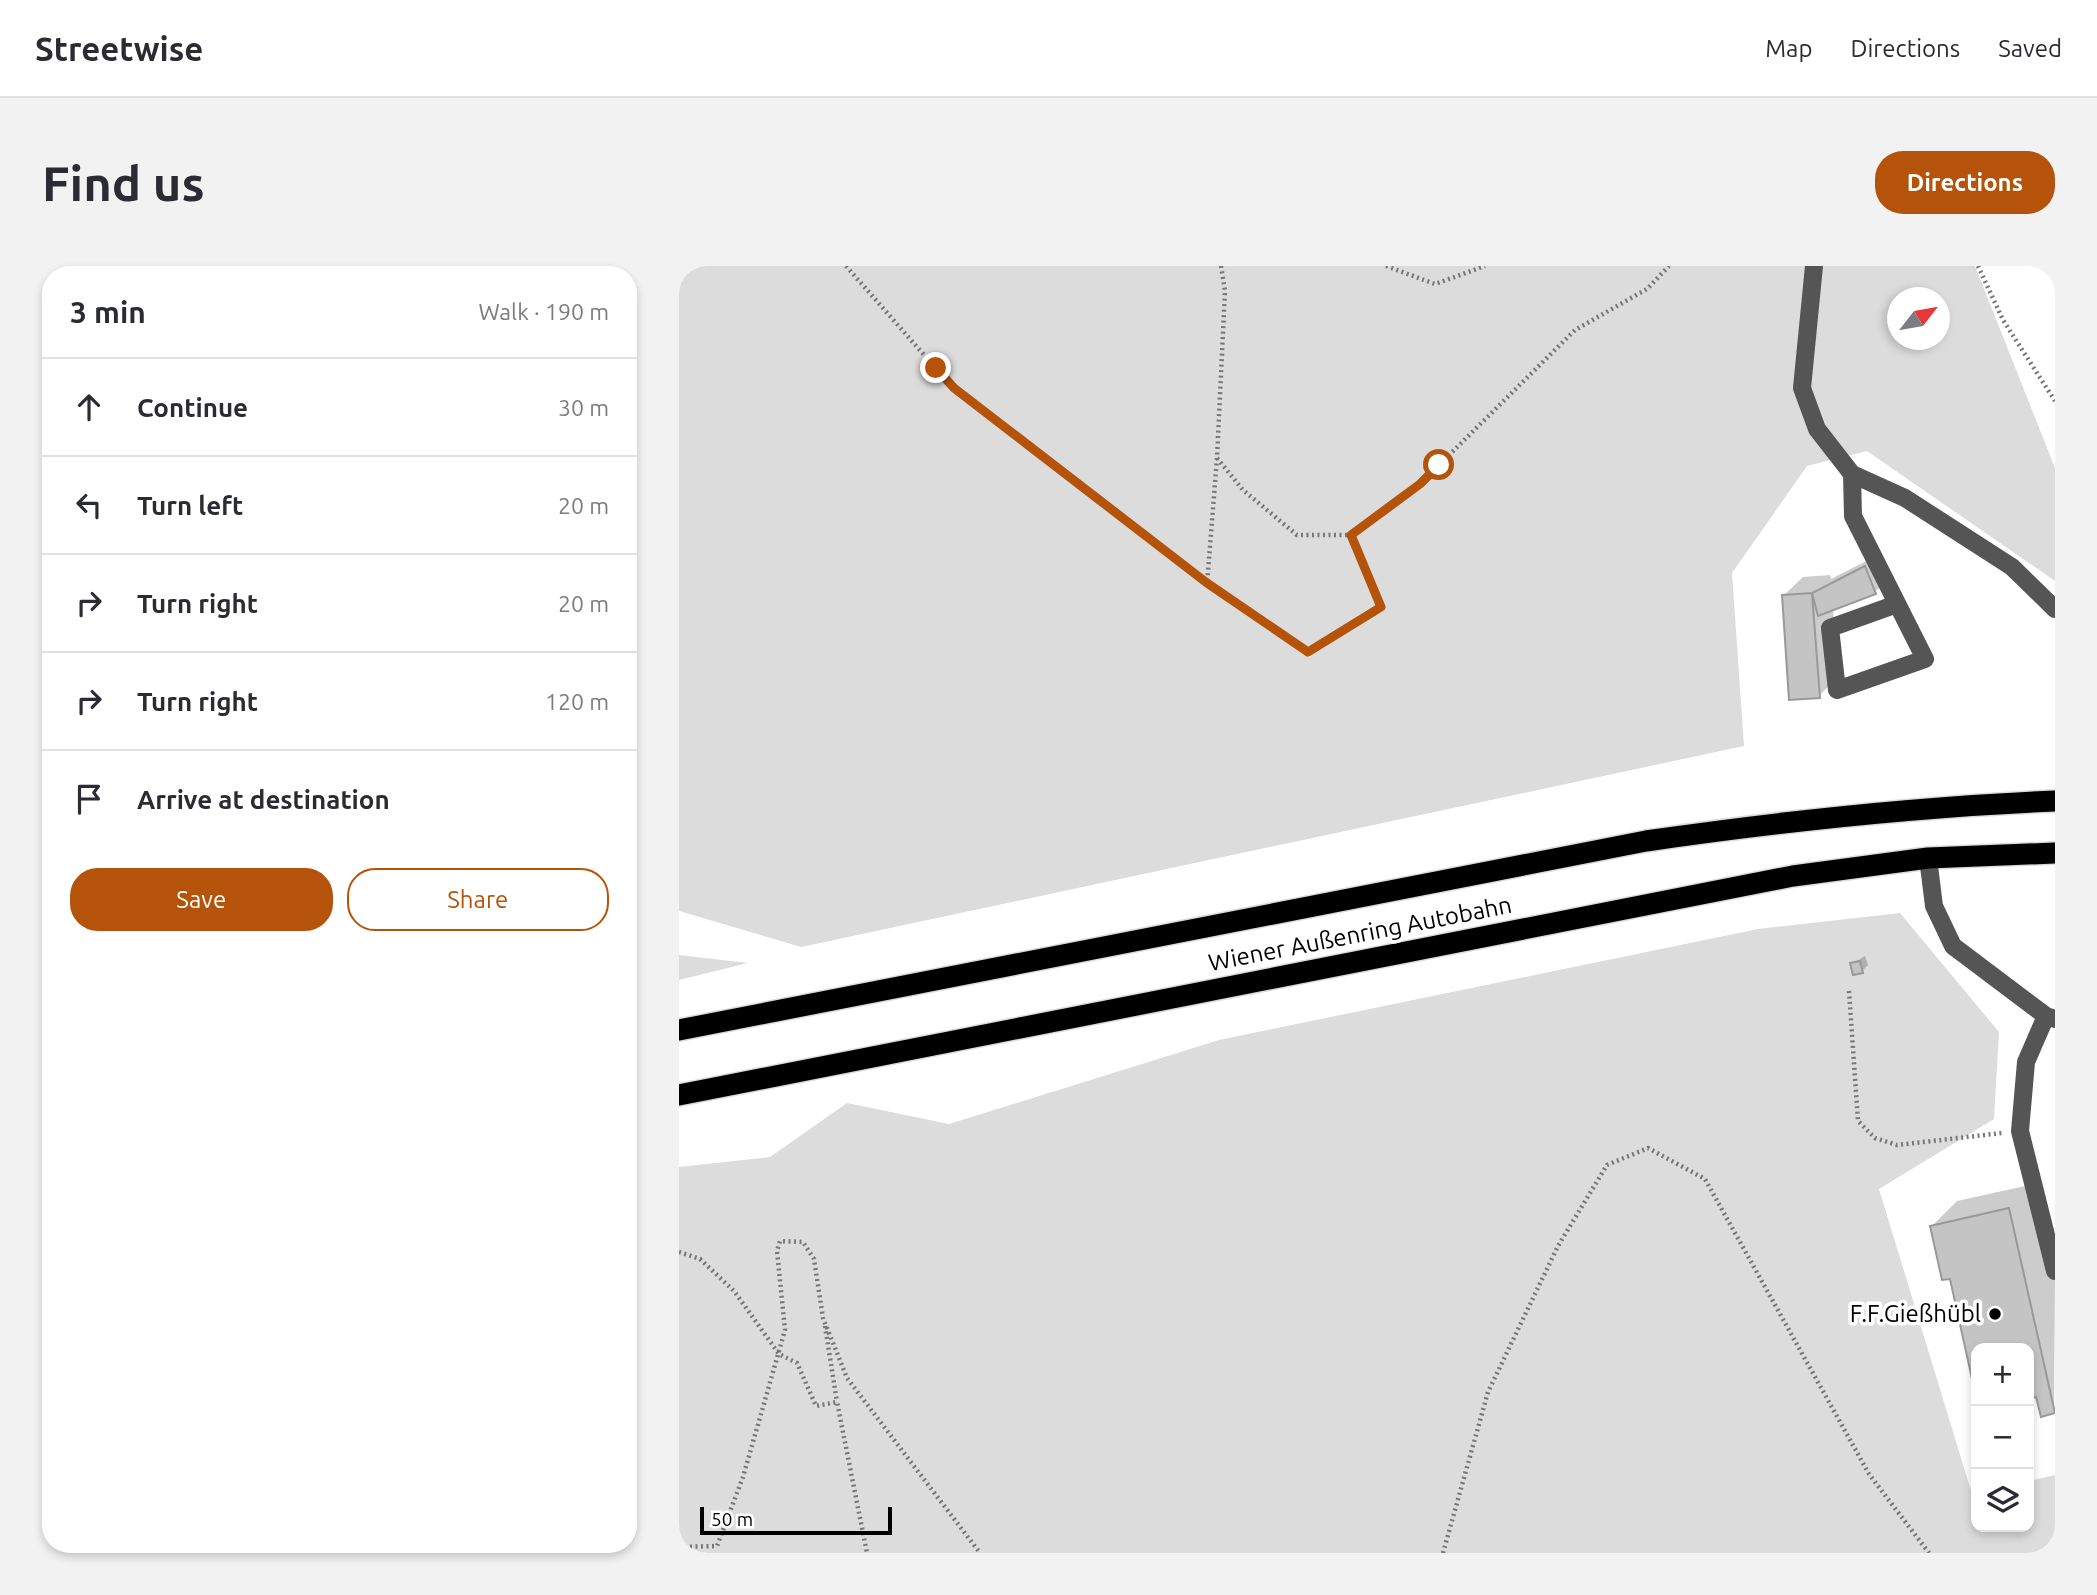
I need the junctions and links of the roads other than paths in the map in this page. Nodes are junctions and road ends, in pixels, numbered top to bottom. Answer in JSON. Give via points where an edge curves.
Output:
{"nodes":[{"id":1,"x":1814,"y":266,"type":"edge"},
{"id":2,"x":1852,"y":474,"type":"junction"},
{"id":3,"x":1897,"y":604,"type":"junction"},
{"id":4,"x":2055,"y":609,"type":"edge"},
{"id":5,"x":2055,"y":801,"type":"edge"},
{"id":6,"x":2055,"y":853,"type":"edge"},
{"id":7,"x":1928,"y":858,"type":"junction"},
{"id":8,"x":2051,"y":1018,"type":"edge"},
{"id":9,"x":679,"y":1030,"type":"edge"},
{"id":10,"x":679,"y":1095,"type":"edge"},
{"id":11,"x":2055,"y":1271,"type":"edge"}],
"edges":[{"from":1,"to":2,"type":"street","via":[[1802,388],[1818,429]]},
{"from":2,"to":3,"type":"street","via":[[1853,516]]},
{"from":2,"to":4,"type":"street","via":[[1905,498],[2012,567]]},
{"from":3,"to":3,"type":"street","via":[[1830,628],[1837,690],[1925,659]]},
{"from":5,"to":9,"type":"highway","name":"Wiener Außenring Autobahn","via":[[1924,807],[1646,841]]},
{"from":6,"to":7,"type":"highway","name":"Wiener Außenring Autobahn"},
{"from":7,"to":8,"type":"street","via":[[1934,906],[1953,946]]},
{"from":7,"to":10,"type":"highway","name":"Wiener Außenring Autobahn","via":[[1793,876]]},
{"from":8,"to":11,"type":"street","via":[[2027,1062],[2020,1131]]}]}
